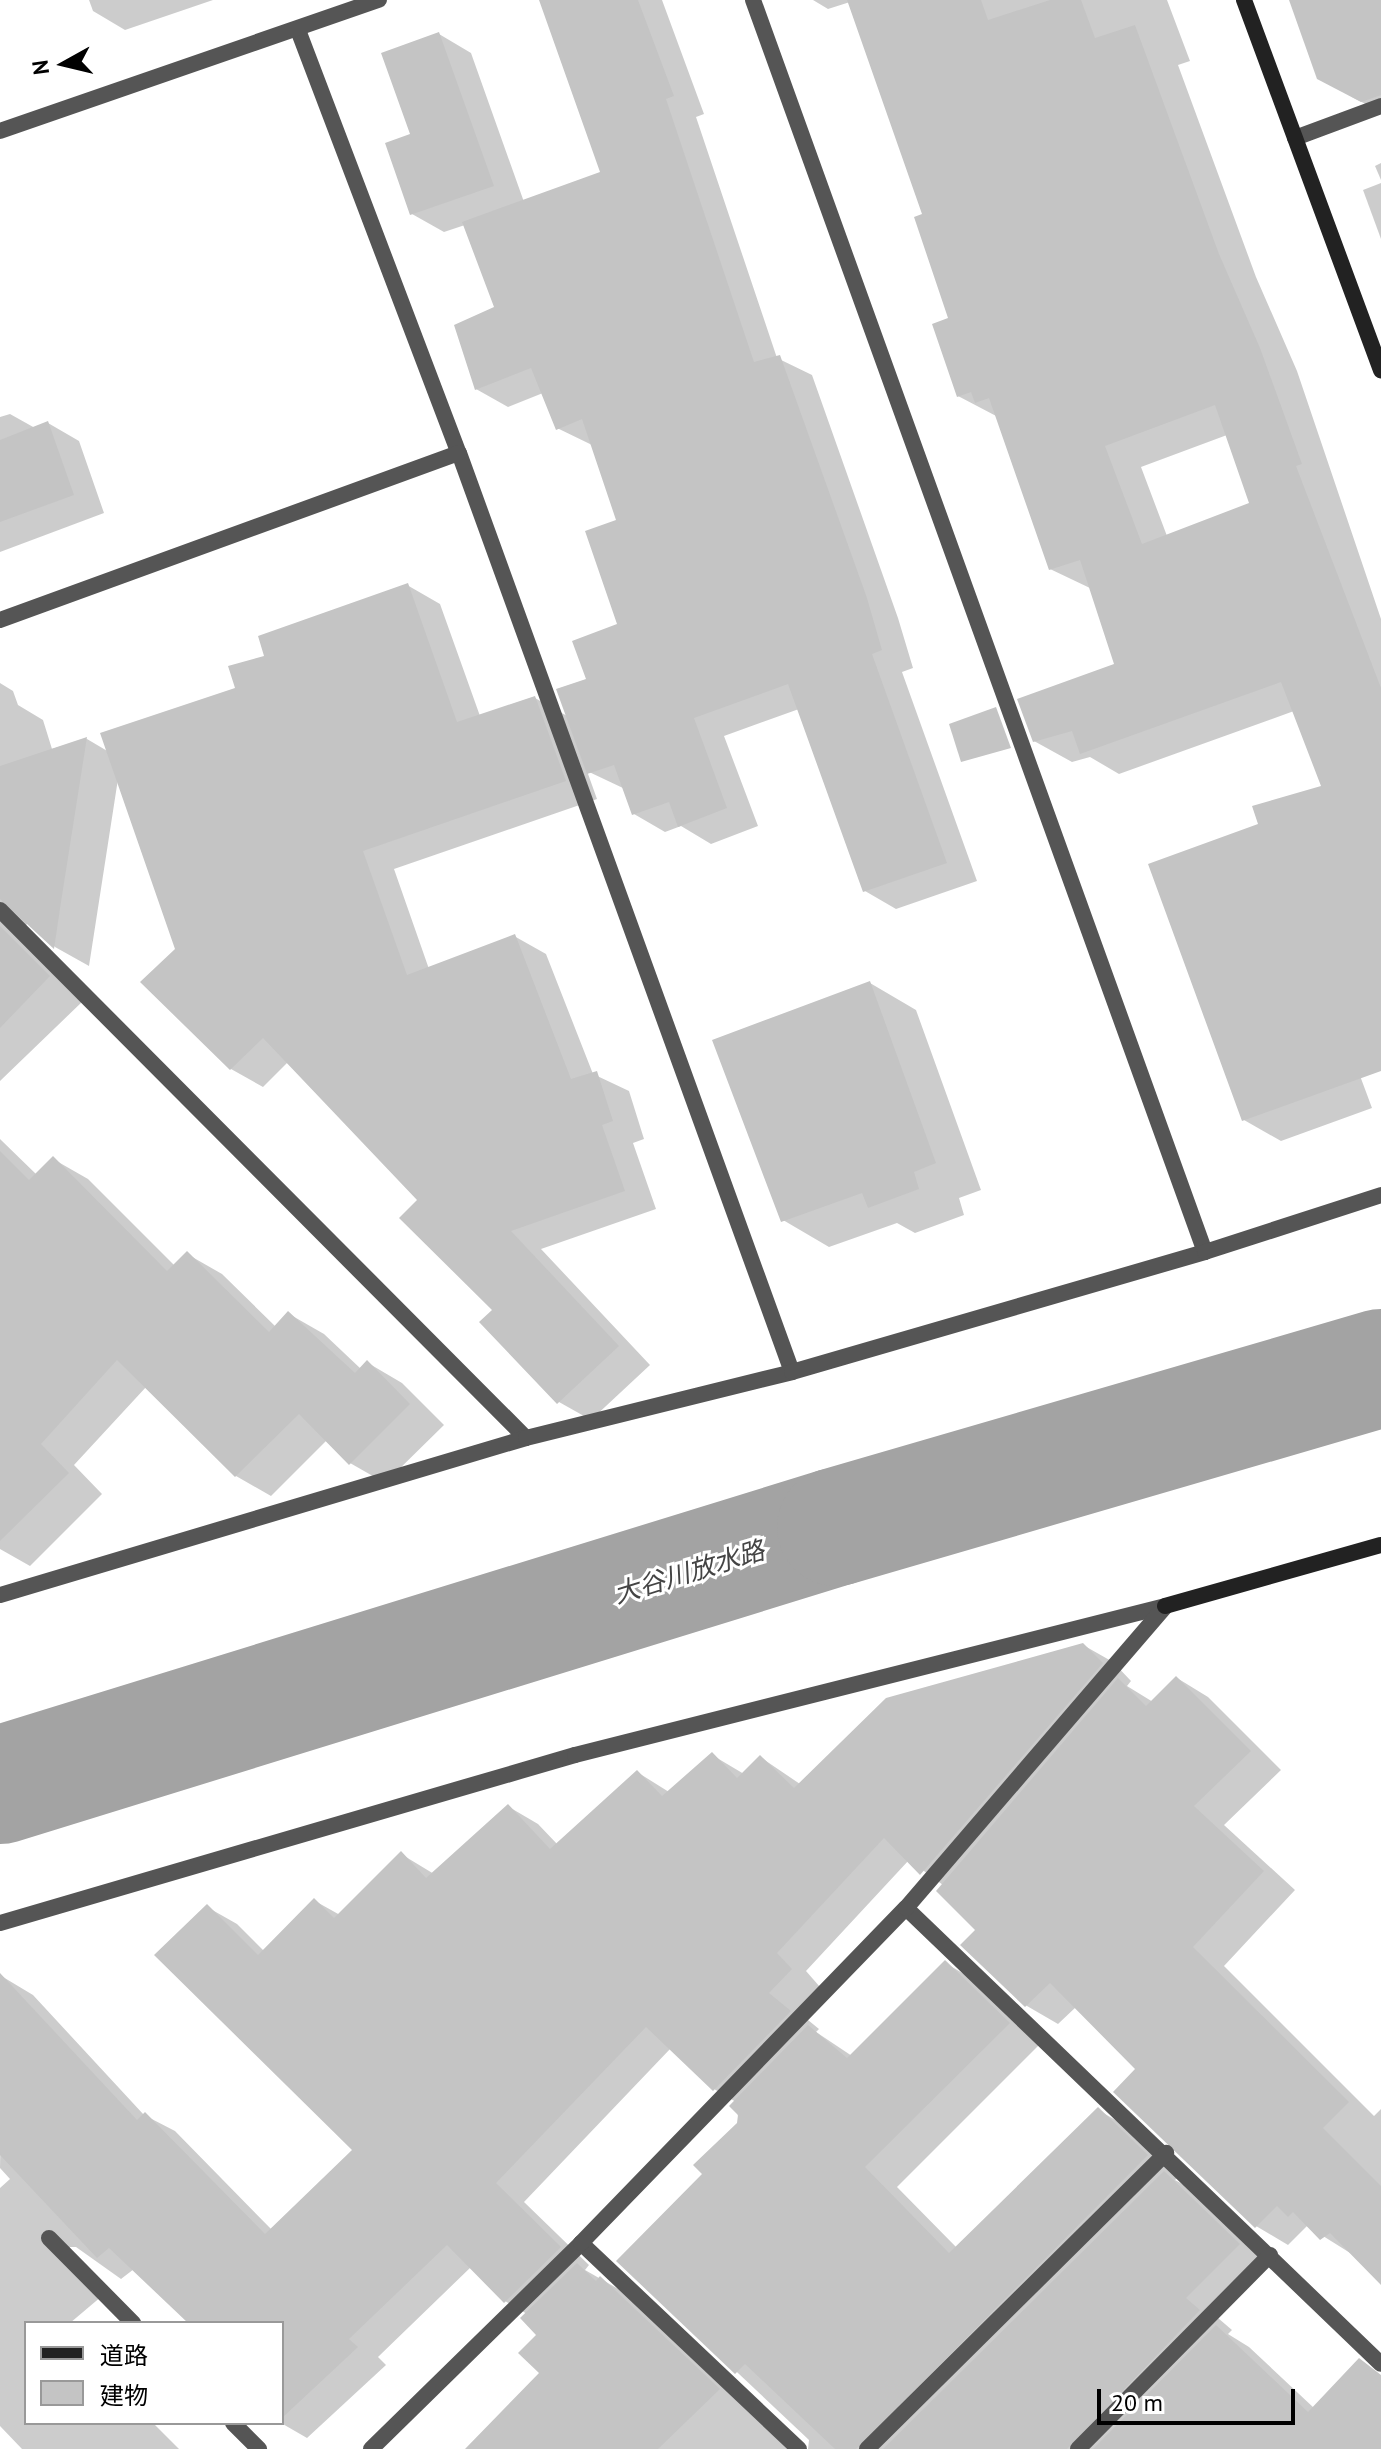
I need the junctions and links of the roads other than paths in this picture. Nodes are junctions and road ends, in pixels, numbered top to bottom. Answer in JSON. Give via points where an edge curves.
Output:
{"nodes":[{"id":1,"x":379,"y":0,"type":"edge"},
{"id":2,"x":753,"y":0,"type":"edge"},
{"id":3,"x":1244,"y":0,"type":"edge"},
{"id":4,"x":298,"y":30,"type":"junction"},
{"id":5,"x":1381,"y":106,"type":"edge"},
{"id":6,"x":0,"y":131,"type":"edge"},
{"id":7,"x":1295,"y":138,"type":"junction"},
{"id":8,"x":1381,"y":370,"type":"edge"},
{"id":9,"x":459,"y":453,"type":"junction"},
{"id":10,"x":0,"y":620,"type":"edge"},
{"id":11,"x":0,"y":910,"type":"edge"},
{"id":12,"x":1381,"y":1195,"type":"edge"},
{"id":13,"x":1205,"y":1252,"type":"junction"},
{"id":14,"x":792,"y":1372,"type":"junction"},
{"id":15,"x":526,"y":1438,"type":"junction"},
{"id":16,"x":1381,"y":1545,"type":"edge"},
{"id":17,"x":0,"y":1595,"type":"edge"},
{"id":18,"x":1165,"y":1606,"type":"junction"},
{"id":19,"x":906,"y":1908,"type":"junction"},
{"id":20,"x":0,"y":1923,"type":"edge"},
{"id":21,"x":1166,"y":2153,"type":"junction"},
{"id":22,"x":49,"y":2238,"type":"dead end"},
{"id":23,"x":581,"y":2243,"type":"junction"},
{"id":24,"x":1270,"y":2255,"type":"junction"},
{"id":25,"x":131,"y":2321,"type":"edge"},
{"id":26,"x":1381,"y":2364,"type":"edge"},
{"id":27,"x":235,"y":2425,"type":"edge"},
{"id":28,"x":259,"y":2449,"type":"edge"},
{"id":29,"x":371,"y":2449,"type":"edge"},
{"id":30,"x":799,"y":2449,"type":"edge"},
{"id":31,"x":867,"y":2449,"type":"edge"},
{"id":32,"x":1078,"y":2449,"type":"edge"}],
"edges":[{"from":1,"to":4,"type":"street"},
{"from":2,"to":13,"type":"street"},
{"from":3,"to":7,"type":"street"},
{"from":4,"to":6,"type":"street"},
{"from":4,"to":9,"type":"street"},
{"from":5,"to":7,"type":"street"},
{"from":7,"to":8,"type":"street"},
{"from":9,"to":10,"type":"street"},
{"from":9,"to":14,"type":"street"},
{"from":11,"to":15,"type":"street"},
{"from":12,"to":13,"type":"street"},
{"from":13,"to":14,"type":"street"},
{"from":14,"to":15,"type":"street"},
{"from":15,"to":17,"type":"street"},
{"from":16,"to":18,"type":"street"},
{"from":18,"to":19,"type":"street"},
{"from":18,"to":20,"type":"street","via":[[575,1755]]},
{"from":19,"to":21,"type":"street"},
{"from":19,"to":23,"type":"street"},
{"from":21,"to":24,"type":"street"},
{"from":21,"to":31,"type":"street"},
{"from":22,"to":25,"type":"street"},
{"from":23,"to":29,"type":"street"},
{"from":23,"to":30,"type":"street"},
{"from":24,"to":26,"type":"street"},
{"from":24,"to":32,"type":"street"},
{"from":27,"to":28,"type":"street"}]}
